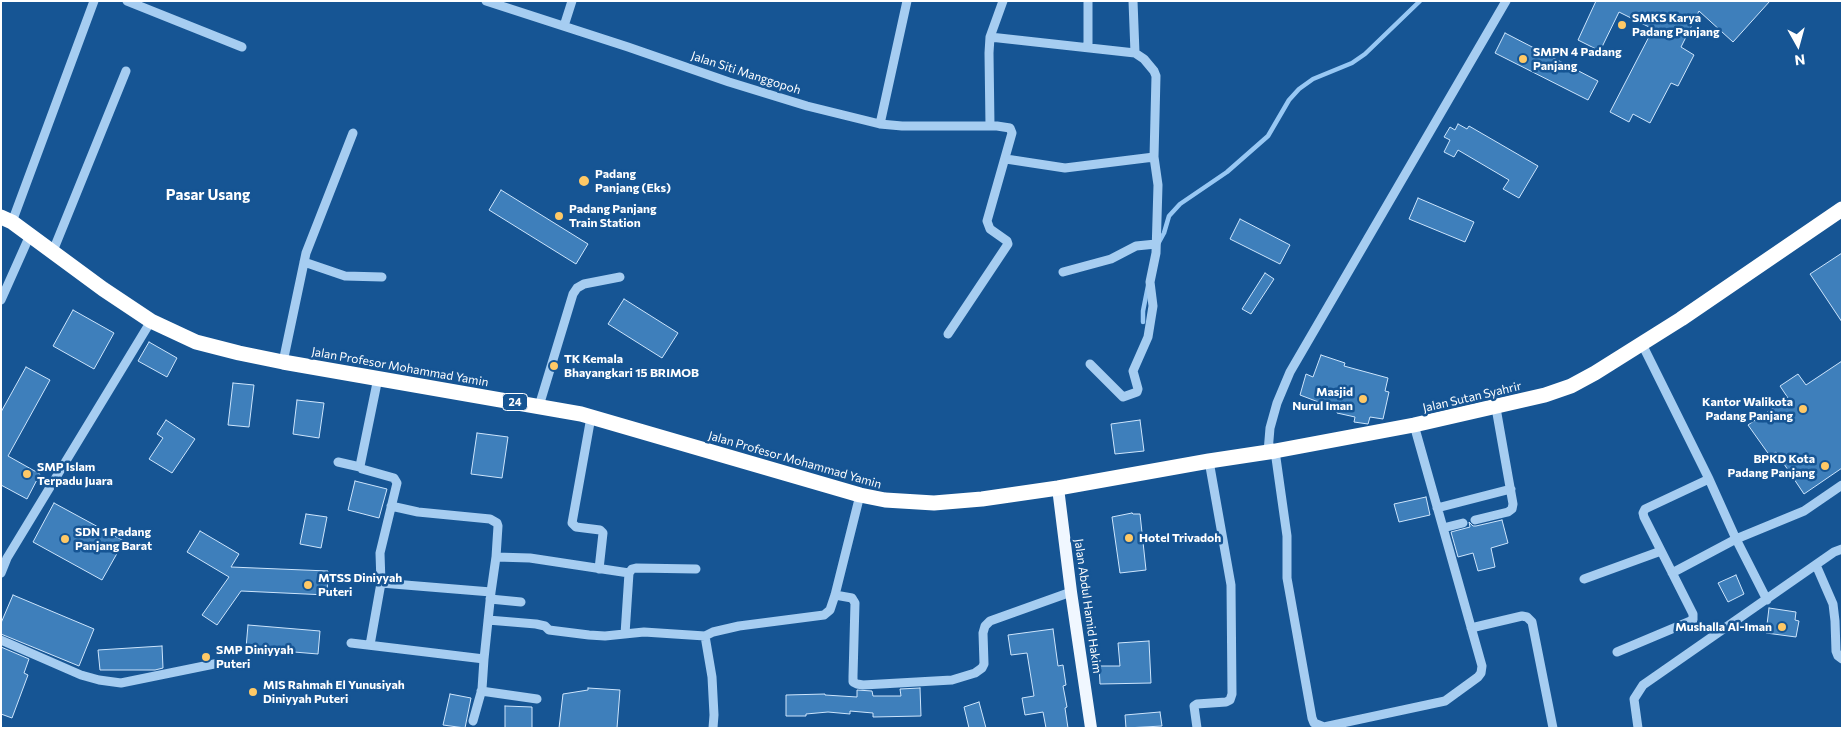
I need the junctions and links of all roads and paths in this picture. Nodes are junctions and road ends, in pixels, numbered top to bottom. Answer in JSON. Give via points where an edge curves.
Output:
{"nodes":[{"id":1,"x":94,"y":1,"type":"edge"},
{"id":2,"x":127,"y":1,"type":"edge"},
{"id":3,"x":486,"y":1,"type":"edge"},
{"id":4,"x":572,"y":1,"type":"edge"},
{"id":5,"x":907,"y":1,"type":"edge"},
{"id":6,"x":1003,"y":1,"type":"edge"},
{"id":7,"x":1088,"y":1,"type":"edge"},
{"id":8,"x":1133,"y":1,"type":"edge"},
{"id":9,"x":1506,"y":1,"type":"edge"},
{"id":10,"x":564,"y":26,"type":"junction"},
{"id":11,"x":990,"y":37,"type":"junction"},
{"id":12,"x":242,"y":47,"type":"dead end"},
{"id":13,"x":1088,"y":47,"type":"junction"},
{"id":14,"x":1135,"y":53,"type":"junction"},
{"id":15,"x":126,"y":71,"type":"dead end"},
{"id":16,"x":880,"y":124,"type":"junction"},
{"id":17,"x":990,"y":126,"type":"junction"},
{"id":18,"x":353,"y":133,"type":"dead end"},
{"id":19,"x":1154,"y":157,"type":"junction"},
{"id":20,"x":1006,"y":160,"type":"junction"},
{"id":21,"x":1840,"y":213,"type":"edge"},
{"id":22,"x":7,"y":219,"type":"edge"},
{"id":23,"x":30,"y":235,"type":"junction"},
{"id":24,"x":1156,"y":244,"type":"junction"},
{"id":25,"x":53,"y":251,"type":"junction"},
{"id":26,"x":304,"y":262,"type":"junction"},
{"id":27,"x":1063,"y":272,"type":"dead end"},
{"id":28,"x":382,"y":277,"type":"dead end"},
{"id":29,"x":620,"y":277,"type":"dead end"},
{"id":30,"x":1,"y":300,"type":"edge"},
{"id":31,"x":151,"y":321,"type":"junction"},
{"id":32,"x":948,"y":334,"type":"dead end"},
{"id":33,"x":1642,"y":344,"type":"junction"},
{"id":34,"x":283,"y":362,"type":"junction"},
{"id":35,"x":1090,"y":364,"type":"dead end"},
{"id":36,"x":378,"y":378,"type":"junction"},
{"id":37,"x":539,"y":406,"type":"junction"},
{"id":38,"x":1496,"y":408,"type":"junction"},
{"id":39,"x":591,"y":417,"type":"junction"},
{"id":40,"x":1414,"y":426,"type":"junction"},
{"id":41,"x":1272,"y":452,"type":"junction"},
{"id":42,"x":1210,"y":461,"type":"junction"},
{"id":43,"x":338,"y":462,"type":"dead end"},
{"id":44,"x":360,"y":467,"type":"junction"},
{"id":45,"x":1710,"y":479,"type":"junction"},
{"id":46,"x":1842,"y":485,"type":"edge"},
{"id":47,"x":1058,"y":488,"type":"junction"},
{"id":48,"x":1511,"y":489,"type":"junction"},
{"id":49,"x":860,"y":495,"type":"junction"},
{"id":50,"x":391,"y":506,"type":"junction"},
{"id":51,"x":1437,"y":508,"type":"junction"},
{"id":52,"x":1476,"y":520,"type":"dead end"},
{"id":53,"x":1463,"y":523,"type":"dead end"},
{"id":54,"x":1443,"y":528,"type":"junction"},
{"id":55,"x":1736,"y":539,"type":"junction"},
{"id":56,"x":1842,"y":549,"type":"edge"},
{"id":57,"x":1661,"y":551,"type":"junction"},
{"id":58,"x":4,"y":557,"type":"edge"},
{"id":59,"x":496,"y":557,"type":"junction"},
{"id":60,"x":1816,"y":565,"type":"junction"},
{"id":61,"x":599,"y":569,"type":"junction"},
{"id":62,"x":696,"y":569,"type":"dead end"},
{"id":63,"x":1,"y":573,"type":"edge"},
{"id":64,"x":629,"y":573,"type":"junction"},
{"id":65,"x":1672,"y":573,"type":"junction"},
{"id":66,"x":1584,"y":579,"type":"dead end"},
{"id":67,"x":380,"y":583,"type":"junction"},
{"id":68,"x":1071,"y":592,"type":"junction"},
{"id":69,"x":835,"y":595,"type":"junction"},
{"id":70,"x":490,"y":596,"type":"junction"},
{"id":71,"x":1767,"y":600,"type":"junction"},
{"id":72,"x":521,"y":602,"type":"dead end"},
{"id":73,"x":488,"y":620,"type":"junction"},
{"id":74,"x":1471,"y":628,"type":"junction"},
{"id":75,"x":625,"y":634,"type":"junction"},
{"id":76,"x":705,"y":636,"type":"junction"},
{"id":77,"x":1,"y":640,"type":"edge"},
{"id":78,"x":351,"y":643,"type":"dead end"},
{"id":79,"x":370,"y":645,"type":"junction"},
{"id":80,"x":1617,"y":652,"type":"dead end"},
{"id":81,"x":484,"y":659,"type":"junction"},
{"id":82,"x":1842,"y":659,"type":"edge"},
{"id":83,"x":219,"y":663,"type":"dead end"},
{"id":84,"x":481,"y":691,"type":"junction"},
{"id":85,"x":537,"y":699,"type":"dead end"},
{"id":86,"x":472,"y":721,"type":"dead end"},
{"id":87,"x":713,"y":728,"type":"edge"},
{"id":88,"x":1091,"y":728,"type":"edge"},
{"id":89,"x":1197,"y":728,"type":"edge"},
{"id":90,"x":1553,"y":728,"type":"edge"},
{"id":91,"x":1638,"y":728,"type":"edge"}],
"edges":[{"from":1,"to":22,"type":"street"},
{"from":2,"to":12,"type":"street"},
{"from":3,"to":10,"type":"street","name":"Jalan Siti Manggopoh"},
{"from":4,"to":10,"type":"street"},
{"from":5,"to":16,"type":"street"},
{"from":6,"to":11,"type":"street"},
{"from":7,"to":13,"type":"street"},
{"from":8,"to":14,"type":"street"},
{"from":9,"to":41,"type":"street","via":[[1290,372],[1270,428]]},
{"from":10,"to":16,"type":"street","name":"Jalan Siti Manggopoh","via":[[738,85]]},
{"from":11,"to":13,"type":"street"},
{"from":11,"to":17,"type":"street"},
{"from":13,"to":14,"type":"street"},
{"from":14,"to":19,"type":"street","via":[[1144,59],[1156,76]]},
{"from":15,"to":25,"type":"street"},
{"from":16,"to":17,"type":"street","name":"Jalan Siti Manggopoh"},
{"from":17,"to":20,"type":"street","name":"Jalan Siti Manggopoh","via":[[1012,130]]},
{"from":18,"to":26,"type":"street"},
{"from":19,"to":20,"type":"street","via":[[1065,168]]},
{"from":19,"to":24,"type":"street","via":[[1158,186]]},
{"from":20,"to":32,"type":"street","via":[[987,221],[990,229],[1008,244]]},
{"from":21,"to":33,"type":"highway","name":"Jalan Sutan Syahrir"},
{"from":22,"to":23,"type":"highway","name":"Jalan Profesor Mohammad Yamin","number":"24"},
{"from":23,"to":25,"type":"highway","name":"Jalan Profesor Mohammad Yamin","number":"24"},
{"from":23,"to":30,"type":"street"},
{"from":24,"to":27,"type":"street","via":[[1136,246],[1111,259]]},
{"from":24,"to":35,"type":"street","via":[[1150,282],[1153,301],[1151,325],[1133,370],[1138,392],[1128,397],[1121,396]]},
{"from":25,"to":31,"type":"highway","name":"Jalan Profesor Mohammad Yamin","number":"24"},
{"from":26,"to":28,"type":"street","via":[[345,276]]},
{"from":26,"to":34,"type":"street"},
{"from":29,"to":37,"type":"street","via":[[584,284],[573,294]]},
{"from":31,"to":34,"type":"highway","name":"Jalan Profesor Mohammad Yamin","number":"24","via":[[196,342]]},
{"from":31,"to":58,"type":"street"},
{"from":33,"to":38,"type":"highway","name":"Jalan Sutan Syahrir","via":[[1571,386]]},
{"from":33,"to":45,"type":"street"},
{"from":34,"to":36,"type":"highway","name":"Jalan Profesor Mohammad Yamin","number":"24"},
{"from":36,"to":37,"type":"highway","name":"Jalan Profesor Mohammad Yamin","number":"24"},
{"from":36,"to":44,"type":"street"},
{"from":37,"to":39,"type":"highway","name":"Jalan Profesor Mohammad Yamin","number":"24"},
{"from":38,"to":40,"type":"highway","name":"Jalan Sutan Syahrir"},
{"from":38,"to":48,"type":"street"},
{"from":39,"to":49,"type":"highway","name":"Jalan Profesor Mohammad Yamin","number":"24"},
{"from":39,"to":61,"type":"street","via":[[572,523],[576,527],[603,533]]},
{"from":40,"to":41,"type":"highway","name":"Jalan Sutan Syahrir"},
{"from":40,"to":51,"type":"street"},
{"from":41,"to":42,"type":"highway","name":"Jalan Sutan Syahrir"},
{"from":41,"to":74,"type":"street","via":[[1287,536],[1287,578],[1314,723],[1324,727],[1445,701],[1481,673]]},
{"from":42,"to":47,"type":"highway","name":"Jalan Sutan Syahrir"},
{"from":42,"to":89,"type":"street","via":[[1231,585],[1232,694],[1226,702],[1194,706]]},
{"from":43,"to":44,"type":"street"},
{"from":44,"to":50,"type":"street","via":[[396,480]]},
{"from":45,"to":55,"type":"street"},
{"from":45,"to":57,"type":"street","via":[[1643,513]]},
{"from":46,"to":55,"type":"street","via":[[1804,511]]},
{"from":47,"to":49,"type":"highway","name":"Jalan Profesor Mohammad Yamin","number":"24","via":[[934,503]]},
{"from":47,"to":68,"type":"main road","name":"Jalan Abdul Hamid Hakim"},
{"from":48,"to":51,"type":"street"},
{"from":48,"to":52,"type":"street","via":[[1512,509]]},
{"from":49,"to":69,"type":"street"},
{"from":50,"to":59,"type":"street","via":[[494,520],[498,526]]},
{"from":50,"to":67,"type":"street","via":[[380,553]]},
{"from":51,"to":54,"type":"street"},
{"from":53,"to":54,"type":"street"},
{"from":54,"to":74,"type":"street"},
{"from":55,"to":65,"type":"street"},
{"from":55,"to":71,"type":"street"},
{"from":56,"to":60,"type":"street"},
{"from":57,"to":65,"type":"street"},
{"from":57,"to":66,"type":"street"},
{"from":58,"to":63,"type":"street"},
{"from":59,"to":61,"type":"street","via":[[530,558]]},
{"from":59,"to":70,"type":"street"},
{"from":60,"to":71,"type":"street"},
{"from":60,"to":82,"type":"street","via":[[1833,604],[1836,651]]},
{"from":61,"to":64,"type":"street"},
{"from":62,"to":64,"type":"street","via":[[636,568]]},
{"from":64,"to":75,"type":"street"},
{"from":65,"to":80,"type":"street","via":[[1693,620]]},
{"from":67,"to":70,"type":"street"},
{"from":67,"to":79,"type":"street"},
{"from":68,"to":69,"type":"street","via":[[990,621],[983,633],[984,664],[975,673],[952,680],[863,685],[853,682],[855,603],[852,598]]},
{"from":68,"to":88,"type":"main road","name":"Jalan Abdul Hamid Hakim"},
{"from":69,"to":76,"type":"street","via":[[830,610],[824,615],[739,626]]},
{"from":70,"to":72,"type":"street"},
{"from":70,"to":73,"type":"street"},
{"from":71,"to":91,"type":"street","via":[[1643,685],[1634,699]]},
{"from":73,"to":75,"type":"street","via":[[536,624],[549,630],[590,635]]},
{"from":73,"to":81,"type":"street"},
{"from":74,"to":90,"type":"street","via":[[1522,616],[1532,622]]},
{"from":75,"to":76,"type":"street"},
{"from":76,"to":87,"type":"street","via":[[712,677]]},
{"from":77,"to":83,"type":"street","via":[[81,675],[121,683]]},
{"from":78,"to":79,"type":"street"},
{"from":79,"to":81,"type":"street"},
{"from":81,"to":84,"type":"street"},
{"from":84,"to":85,"type":"street"},
{"from":84,"to":86,"type":"street"}]}
